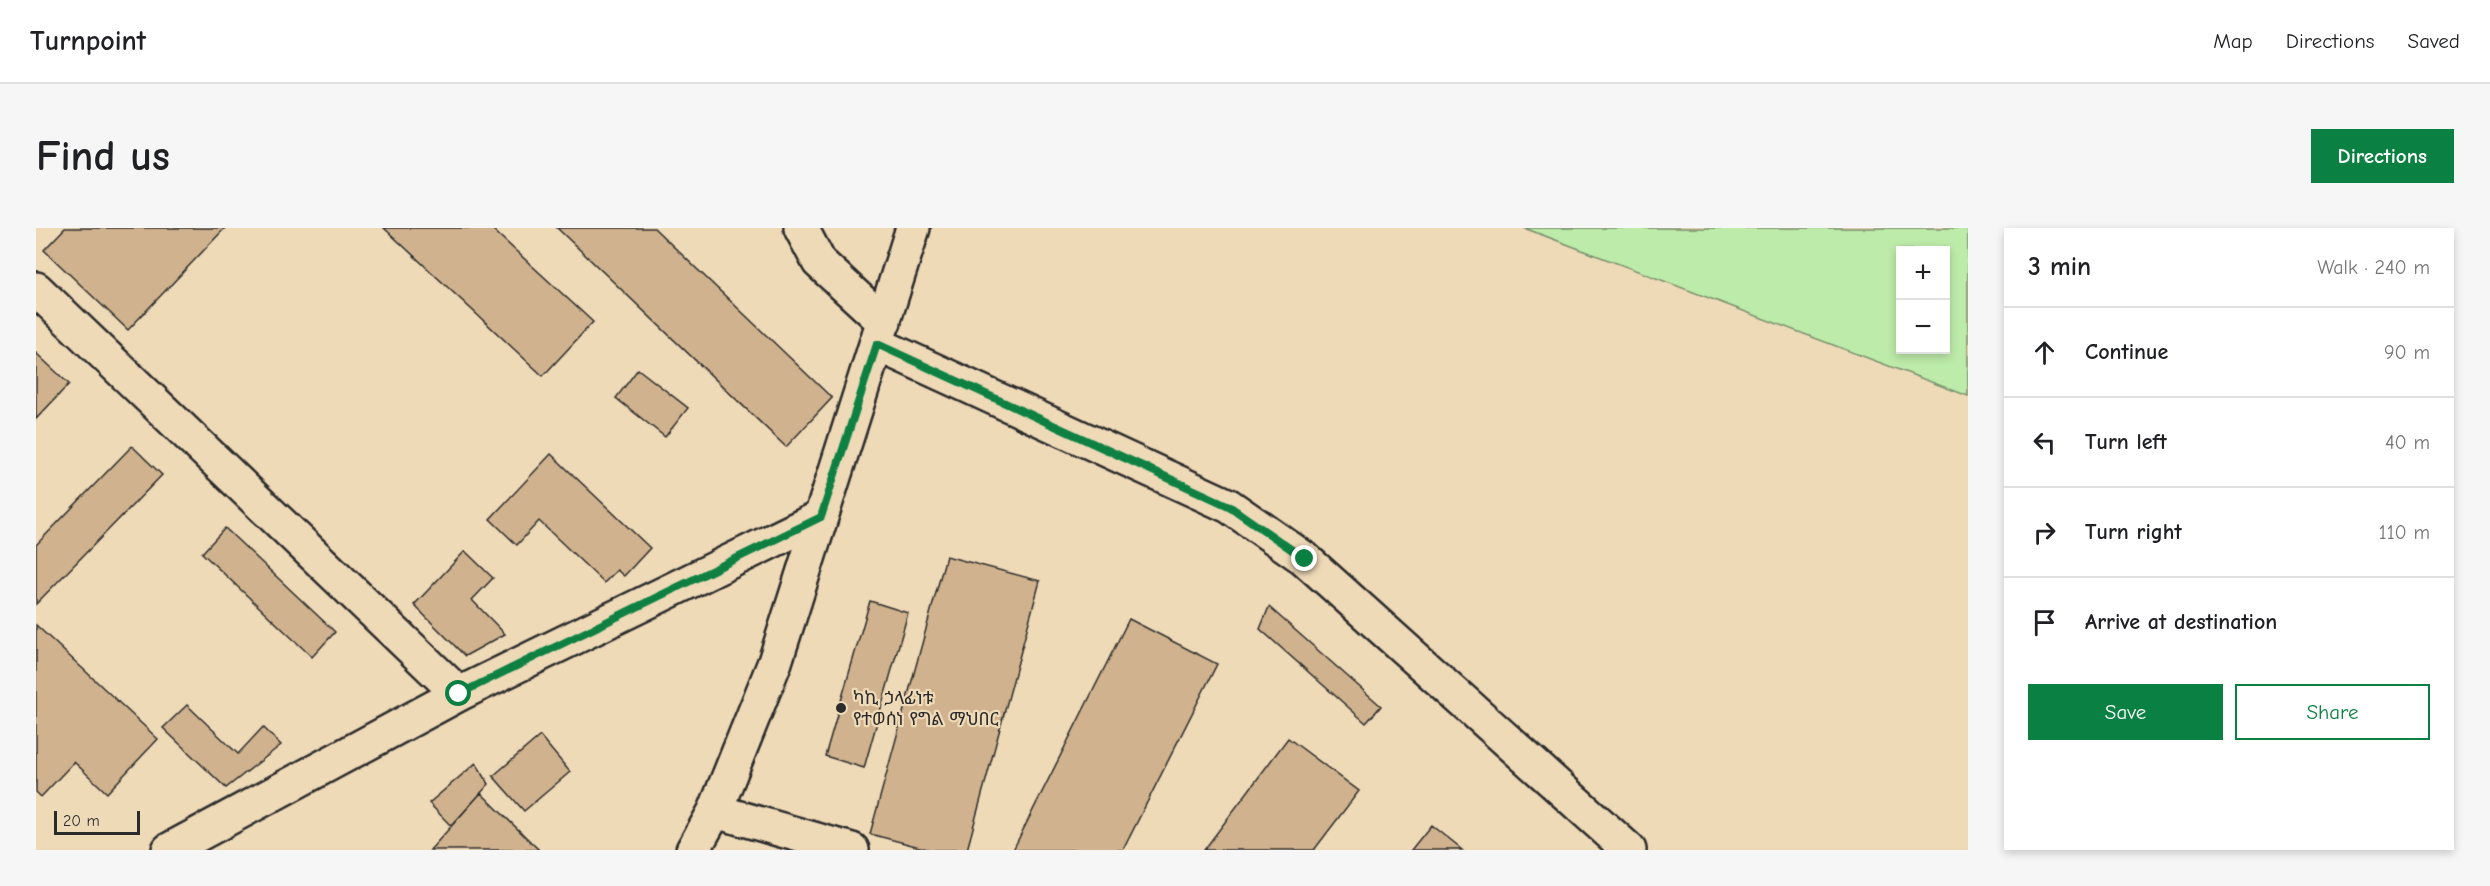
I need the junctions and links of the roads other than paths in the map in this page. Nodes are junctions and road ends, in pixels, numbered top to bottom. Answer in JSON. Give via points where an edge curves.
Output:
{"nodes":[{"id":1,"x":801,"y":228,"type":"edge"},
{"id":2,"x":913,"y":228,"type":"edge"},
{"id":3,"x":36,"y":289,"type":"edge"},
{"id":4,"x":880,"y":333,"type":"junction"},
{"id":5,"x":821,"y":517,"type":"junction"},
{"id":6,"x":459,"y":694,"type":"junction"},
{"id":7,"x":716,"y":811,"type":"junction"},
{"id":8,"x":169,"y":850,"type":"edge"},
{"id":9,"x":693,"y":850,"type":"edge"},
{"id":10,"x":852,"y":850,"type":"edge"},
{"id":11,"x":1629,"y":850,"type":"edge"}],
"edges":[{"from":1,"to":4,"type":"street","via":[[819,262]]},
{"from":2,"to":4,"type":"street"},
{"from":3,"to":6,"type":"street"},
{"from":4,"to":5,"type":"street"},
{"from":4,"to":11,"type":"street","via":[[1229,506],[1305,559]]},
{"from":5,"to":6,"type":"street"},
{"from":5,"to":7,"type":"street","via":[[775,662]]},
{"from":6,"to":8,"type":"street"},
{"from":7,"to":9,"type":"street"},
{"from":7,"to":10,"type":"street"}]}
